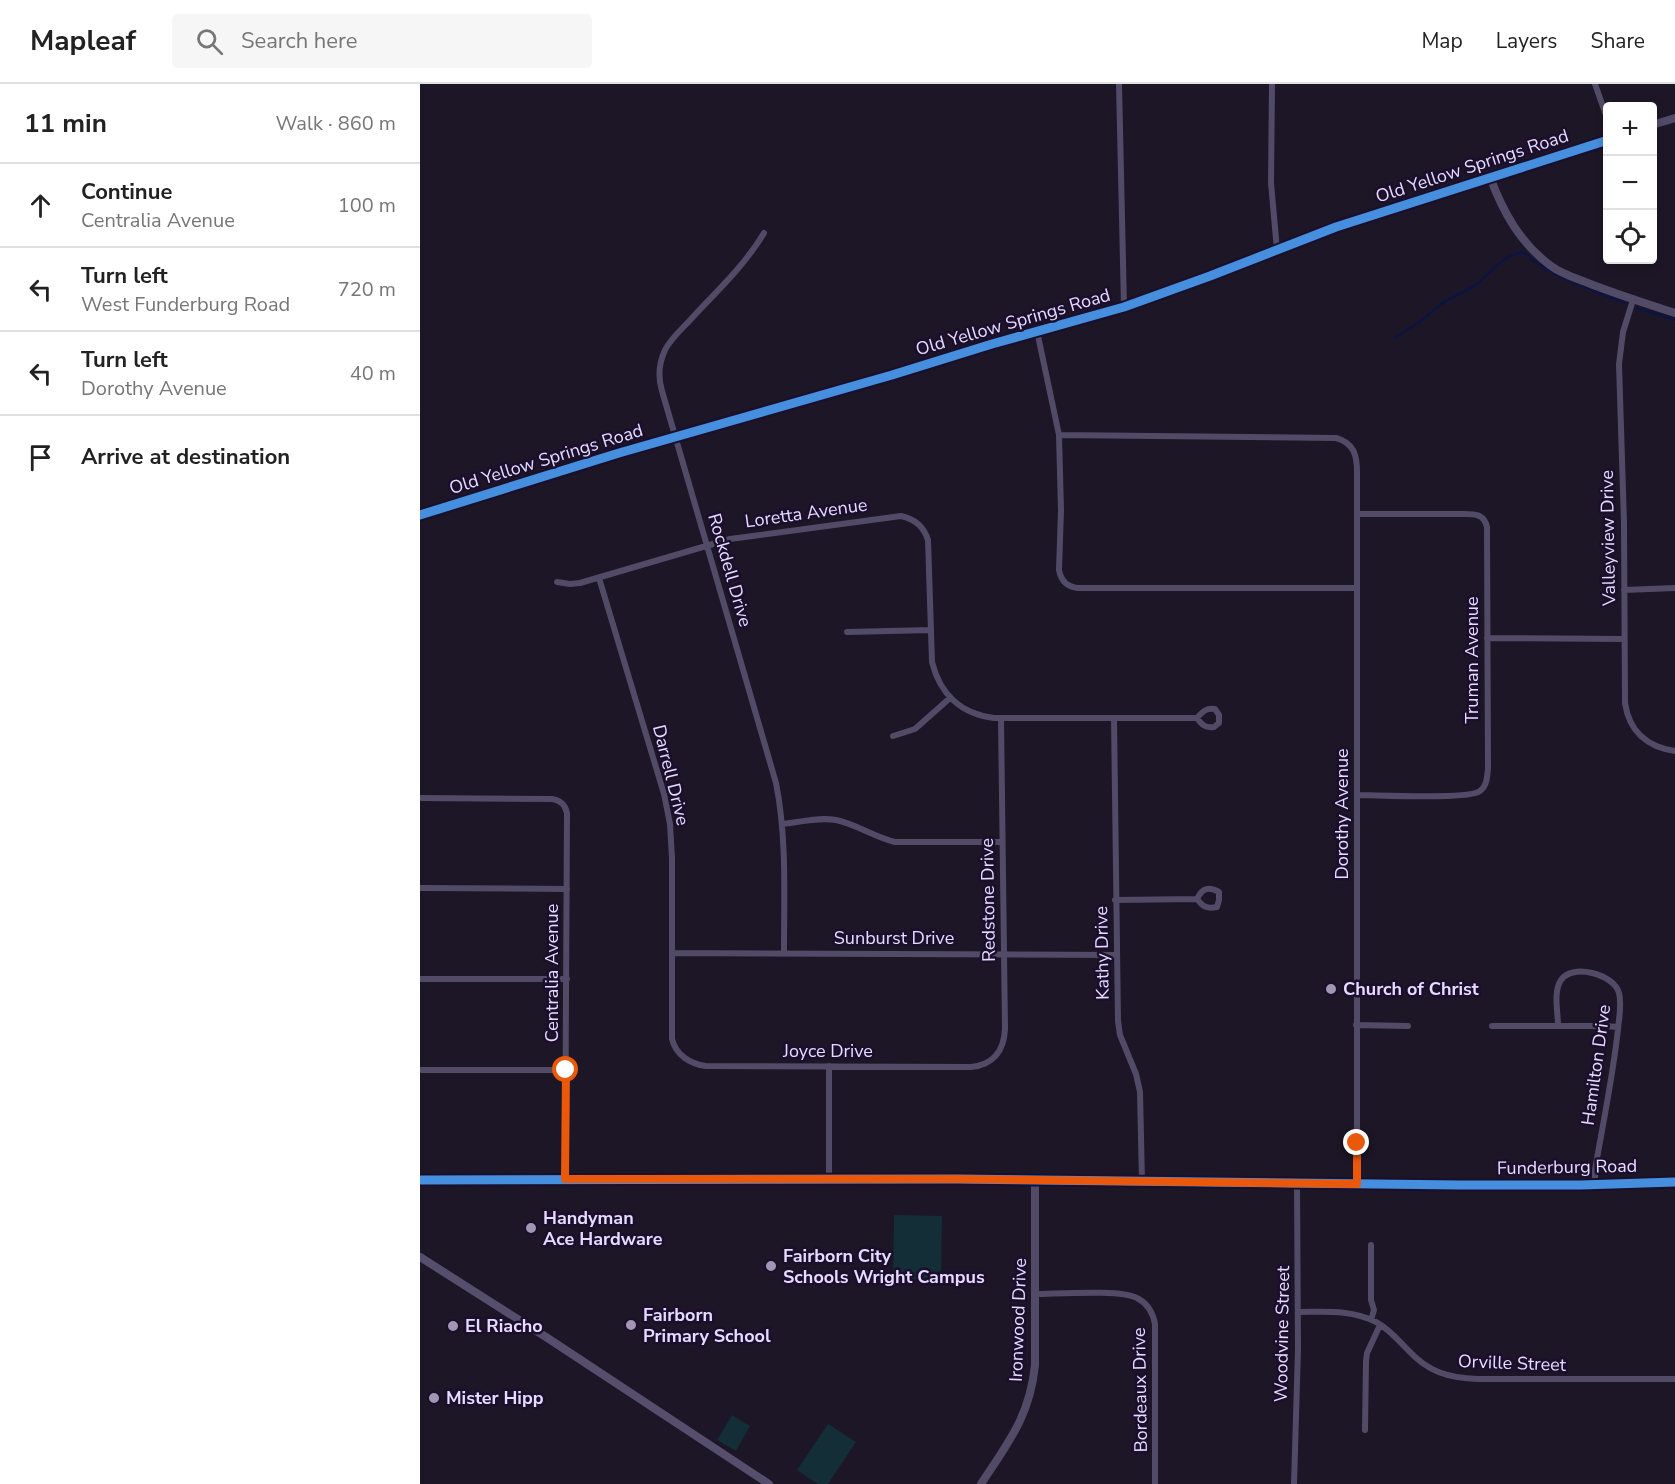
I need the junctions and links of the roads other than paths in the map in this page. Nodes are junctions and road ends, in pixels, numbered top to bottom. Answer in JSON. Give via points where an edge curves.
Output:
{"nodes":[{"id":1,"x":1119,"y":84,"type":"edge"},
{"id":2,"x":1272,"y":84,"type":"edge"},
{"id":3,"x":1595,"y":84,"type":"edge"},
{"id":4,"x":1603,"y":107,"type":"edge"},
{"id":5,"x":1675,"y":118,"type":"edge"},
{"id":6,"x":1657,"y":125,"type":"edge"},
{"id":7,"x":1603,"y":142,"type":"edge"},
{"id":8,"x":1490,"y":177,"type":"junction"},
{"id":9,"x":764,"y":233,"type":"dead end"},
{"id":10,"x":1277,"y":250,"type":"junction"},
{"id":11,"x":1633,"y":300,"type":"junction"},
{"id":12,"x":1124,"y":307,"type":"junction"},
{"id":13,"x":1675,"y":313,"type":"edge"},
{"id":14,"x":1037,"y":331,"type":"junction"},
{"id":15,"x":1059,"y":435,"type":"junction"},
{"id":16,"x":675,"y":436,"type":"junction"},
{"id":17,"x":1357,"y":514,"type":"junction"},
{"id":18,"x":420,"y":515,"type":"edge"},
{"id":19,"x":707,"y":545,"type":"junction"},
{"id":20,"x":599,"y":578,"type":"junction"},
{"id":21,"x":557,"y":582,"type":"dead end"},
{"id":22,"x":1357,"y":588,"type":"junction"},
{"id":23,"x":1675,"y":588,"type":"edge"},
{"id":24,"x":1624,"y":590,"type":"junction"},
{"id":25,"x":931,"y":630,"type":"junction"},
{"id":26,"x":847,"y":633,"type":"dead end"},
{"id":27,"x":1487,"y":638,"type":"junction"},
{"id":28,"x":1624,"y":639,"type":"junction"},
{"id":29,"x":950,"y":698,"type":"junction"},
{"id":30,"x":1197,"y":718,"type":"dead end"},
{"id":31,"x":1001,"y":719,"type":"junction"},
{"id":32,"x":1114,"y":719,"type":"junction"},
{"id":33,"x":893,"y":736,"type":"dead end"},
{"id":34,"x":1675,"y":751,"type":"edge"},
{"id":35,"x":1357,"y":795,"type":"junction"},
{"id":36,"x":420,"y":798,"type":"edge"},
{"id":37,"x":782,"y":824,"type":"junction"},
{"id":38,"x":1002,"y":842,"type":"junction"},
{"id":39,"x":420,"y":888,"type":"edge"},
{"id":40,"x":567,"y":889,"type":"junction"},
{"id":41,"x":1197,"y":899,"type":"dead end"},
{"id":42,"x":1115,"y":900,"type":"junction"},
{"id":43,"x":672,"y":952,"type":"junction"},
{"id":44,"x":784,"y":953,"type":"junction"},
{"id":45,"x":1004,"y":954,"type":"junction"},
{"id":46,"x":1116,"y":954,"type":"junction"},
{"id":47,"x":420,"y":979,"type":"edge"},
{"id":48,"x":567,"y":979,"type":"junction"},
{"id":49,"x":1356,"y":1025,"type":"junction"},
{"id":50,"x":1558,"y":1025,"type":"junction"},
{"id":51,"x":1408,"y":1026,"type":"dead end"},
{"id":52,"x":1492,"y":1026,"type":"dead end"},
{"id":53,"x":1618,"y":1027,"type":"junction"},
{"id":54,"x":682,"y":1055,"type":"joint"},
{"id":55,"x":829,"y":1066,"type":"junction"},
{"id":56,"x":977,"y":1066,"type":"joint"},
{"id":57,"x":420,"y":1070,"type":"edge"},
{"id":58,"x":566,"y":1070,"type":"junction"},
{"id":59,"x":565,"y":1179,"type":"junction"},
{"id":60,"x":829,"y":1179,"type":"junction"},
{"id":61,"x":420,"y":1180,"type":"edge"},
{"id":62,"x":1035,"y":1180,"type":"junction"},
{"id":63,"x":1142,"y":1182,"type":"junction"},
{"id":64,"x":1675,"y":1182,"type":"edge"},
{"id":65,"x":1297,"y":1184,"type":"junction"},
{"id":66,"x":1357,"y":1184,"type":"junction"},
{"id":67,"x":1595,"y":1184,"type":"junction"},
{"id":68,"x":1371,"y":1245,"type":"dead end"},
{"id":69,"x":420,"y":1257,"type":"edge"},
{"id":70,"x":1035,"y":1294,"type":"junction"},
{"id":71,"x":1298,"y":1312,"type":"junction"},
{"id":72,"x":1371,"y":1320,"type":"junction"},
{"id":73,"x":1380,"y":1325,"type":"junction"},
{"id":74,"x":1675,"y":1379,"type":"edge"},
{"id":75,"x":1365,"y":1430,"type":"dead end"},
{"id":76,"x":769,"y":1484,"type":"edge"},
{"id":77,"x":981,"y":1484,"type":"edge"},
{"id":78,"x":1155,"y":1484,"type":"edge"},
{"id":79,"x":1294,"y":1484,"type":"edge"}],
"edges":[{"from":1,"to":12,"type":"street"},
{"from":2,"to":10,"type":"street","via":[[1271,183]]},
{"from":3,"to":4,"type":"street"},
{"from":5,"to":6,"type":"street"},
{"from":7,"to":8,"type":"street","name":"Old Yellow Springs Road"},
{"from":8,"to":10,"type":"street","name":"Old Yellow Springs Road"},
{"from":8,"to":11,"type":"street","via":[[1514,228],[1552,267]]},
{"from":9,"to":16,"type":"street","name":"Rockdell Drive","via":[[742,265],[665,351],[660,367],[661,385]]},
{"from":10,"to":12,"type":"street","name":"Old Yellow Springs Road"},
{"from":11,"to":13,"type":"street"},
{"from":11,"to":24,"type":"street","name":"Valleyview Drive","via":[[1619,364]]},
{"from":12,"to":14,"type":"street","name":"Old Yellow Springs Road"},
{"from":14,"to":15,"type":"street"},
{"from":14,"to":16,"type":"street","name":"Old Yellow Springs Road"},
{"from":15,"to":17,"type":"street","name":"Dorothy Avenue","via":[[1335,438],[1354,450]]},
{"from":15,"to":22,"type":"street","via":[[1059,570],[1066,584],[1078,588]]},
{"from":16,"to":18,"type":"street","name":"Old Yellow Springs Road"},
{"from":16,"to":19,"type":"street","name":"Rockdell Drive"},
{"from":17,"to":22,"type":"street","name":"Dorothy Avenue"},
{"from":17,"to":27,"type":"street","name":"Truman Avenue","via":[[1473,514],[1483,518],[1487,527]]},
{"from":19,"to":20,"type":"street","name":"Loretta Avenue"},
{"from":19,"to":25,"type":"street","name":"Loretta Avenue","via":[[894,516],[908,518],[927,535]]},
{"from":19,"to":37,"type":"street","name":"Rockdell Drive","via":[[774,771]]},
{"from":20,"to":21,"type":"street","name":"Loretta Avenue","via":[[576,584]]},
{"from":20,"to":43,"type":"street","name":"Darrell Drive","via":[[669,816]]},
{"from":22,"to":35,"type":"street","name":"Dorothy Avenue"},
{"from":23,"to":24,"type":"street"},
{"from":24,"to":28,"type":"street","name":"Valleyview Drive"},
{"from":25,"to":26,"type":"street"},
{"from":25,"to":29,"type":"street","via":[[934,672]]},
{"from":27,"to":28,"type":"street"},
{"from":27,"to":35,"type":"street","name":"Truman Avenue","via":[[1487,781],[1479,792]]},
{"from":28,"to":34,"type":"street","name":"Valleyview Drive","via":[[1624,703],[1628,717],[1643,739]]},
{"from":29,"to":31,"type":"street","via":[[973,714]]},
{"from":29,"to":33,"type":"street","via":[[915,729]]},
{"from":30,"to":32,"type":"street"},
{"from":31,"to":32,"type":"street"},
{"from":31,"to":38,"type":"street","name":"Redstone Drive"},
{"from":32,"to":42,"type":"street","name":"Kathy Drive"},
{"from":35,"to":49,"type":"street","name":"Dorothy Avenue"},
{"from":36,"to":40,"type":"street","name":"Centralia Avenue","via":[[558,800],[567,813]]},
{"from":37,"to":38,"type":"street","via":[[835,820],[895,842]]},
{"from":37,"to":44,"type":"street","name":"Rockdell Drive"},
{"from":38,"to":45,"type":"street","name":"Redstone Drive"},
{"from":39,"to":40,"type":"street"},
{"from":40,"to":48,"type":"street","name":"Centralia Avenue"},
{"from":41,"to":42,"type":"street"},
{"from":42,"to":46,"type":"street","name":"Kathy Drive"},
{"from":43,"to":44,"type":"street","name":"Sunburst Drive"},
{"from":43,"to":54,"type":"street","name":"Darrell Drive","via":[[672,1039]]},
{"from":44,"to":45,"type":"street","name":"Sunburst Drive"},
{"from":45,"to":46,"type":"street","name":"Sunburst Drive"},
{"from":45,"to":56,"type":"street","name":"Redstone Drive","via":[[1002,1046],[991,1061]]},
{"from":46,"to":63,"type":"street","name":"Kathy Drive","via":[[1119,1028],[1140,1092]]},
{"from":47,"to":48,"type":"street"},
{"from":48,"to":58,"type":"street","name":"Centralia Avenue"},
{"from":49,"to":51,"type":"street"},
{"from":49,"to":66,"type":"street","name":"Dorothy Avenue"},
{"from":50,"to":52,"type":"street"},
{"from":50,"to":53,"type":"street"},
{"from":50,"to":53,"type":"street","name":"Hamilton Drive","via":[[1559,983],[1566,975],[1579,972],[1601,975],[1618,989]]},
{"from":53,"to":67,"type":"street","name":"Hamilton Drive"},
{"from":54,"to":55,"type":"street","name":"Joyce Drive","via":[[694,1064],[706,1066]]},
{"from":55,"to":56,"type":"street","name":"Joyce Drive"},
{"from":55,"to":60,"type":"street"},
{"from":57,"to":58,"type":"street"},
{"from":58,"to":59,"type":"street","name":"Centralia Avenue"},
{"from":59,"to":60,"type":"street","name":"Funderburg Road"},
{"from":59,"to":61,"type":"street","name":"Funderburg Road"},
{"from":60,"to":62,"type":"street","name":"Funderburg Road"},
{"from":62,"to":63,"type":"street","name":"Funderburg Road"},
{"from":62,"to":70,"type":"street","name":"Ironwood Drive"},
{"from":63,"to":65,"type":"street","name":"Funderburg Road"},
{"from":64,"to":67,"type":"street","name":"Funderburg Road"},
{"from":65,"to":66,"type":"street","name":"Funderburg Road"},
{"from":65,"to":71,"type":"street","name":"Woodvine Street"},
{"from":66,"to":67,"type":"street","name":"Funderburg Road"},
{"from":68,"to":72,"type":"street"},
{"from":69,"to":76,"type":"main road"},
{"from":70,"to":77,"type":"street","name":"Ironwood Drive","via":[[1031,1392],[1016,1430]]},
{"from":70,"to":78,"type":"street","name":"Bordeaux Drive","via":[[1128,1294],[1151,1311],[1155,1324]]},
{"from":71,"to":72,"type":"street","name":"Orville Street","via":[[1349,1313]]},
{"from":71,"to":79,"type":"street","name":"Woodvine Street"},
{"from":72,"to":73,"type":"street","name":"Orville Street"},
{"from":73,"to":74,"type":"street","name":"Orville Street","via":[[1419,1361],[1448,1376]]},
{"from":73,"to":75,"type":"street","via":[[1367,1353]]}]}
